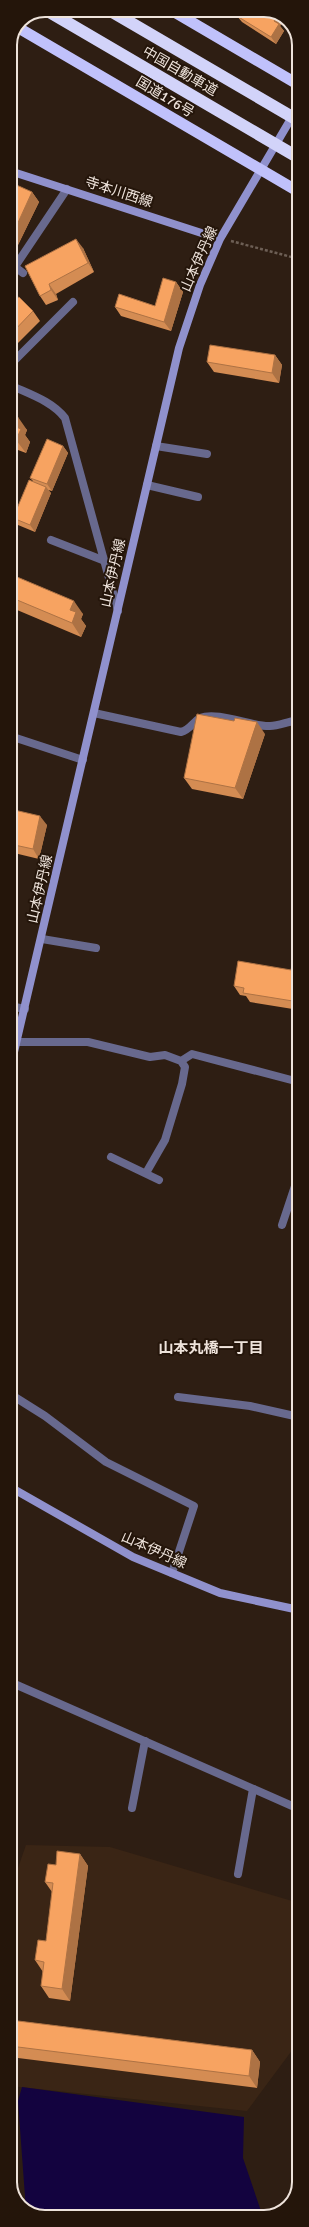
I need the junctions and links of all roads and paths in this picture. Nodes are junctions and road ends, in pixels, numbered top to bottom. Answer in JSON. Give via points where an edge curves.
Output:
{"nodes":[{"id":1,"x":58,"y":17,"type":"edge"},
{"id":2,"x":121,"y":17,"type":"edge"},
{"id":3,"x":183,"y":17,"type":"edge"},
{"id":4,"x":22,"y":30,"type":"edge"},
{"id":5,"x":292,"y":81,"type":"edge"},
{"id":6,"x":292,"y":117,"type":"edge"},
{"id":7,"x":292,"y":117,"type":"edge"},
{"id":8,"x":292,"y":154,"type":"edge"},
{"id":9,"x":260,"y":171,"type":"junction"},
{"id":10,"x":17,"y":173,"type":"edge"},
{"id":11,"x":292,"y":188,"type":"edge"},
{"id":12,"x":67,"y":189,"type":"junction"},
{"id":13,"x":220,"y":238,"type":"junction"},
{"id":14,"x":292,"y":257,"type":"edge"},
{"id":15,"x":17,"y":264,"type":"edge"},
{"id":16,"x":17,"y":272,"type":"edge"},
{"id":17,"x":23,"y":273,"type":"dead end"},
{"id":18,"x":72,"y":302,"type":"dead end"},
{"id":19,"x":50,"y":324,"type":"junction"},
{"id":20,"x":56,"y":331,"type":"dead end"},
{"id":21,"x":17,"y":358,"type":"edge"},
{"id":22,"x":17,"y":388,"type":"edge"},
{"id":23,"x":156,"y":446,"type":"junction"},
{"id":24,"x":207,"y":454,"type":"dead end"},
{"id":25,"x":147,"y":485,"type":"junction"},
{"id":26,"x":198,"y":498,"type":"dead end"},
{"id":27,"x":51,"y":540,"type":"dead end"},
{"id":28,"x":106,"y":561,"type":"junction"},
{"id":29,"x":118,"y":611,"type":"junction"},
{"id":30,"x":94,"y":713,"type":"junction"},
{"id":31,"x":292,"y":721,"type":"edge"},
{"id":32,"x":17,"y":738,"type":"edge"},
{"id":33,"x":82,"y":760,"type":"junction"},
{"id":34,"x":42,"y":939,"type":"junction"},
{"id":35,"x":96,"y":948,"type":"dead end"},
{"id":36,"x":17,"y":1007,"type":"edge"},
{"id":37,"x":25,"y":1009,"type":"junction"},
{"id":38,"x":17,"y":1042,"type":"joint"},
{"id":39,"x":182,"y":1061,"type":"junction"},
{"id":40,"x":292,"y":1080,"type":"edge"},
{"id":41,"x":111,"y":1157,"type":"dead end"},
{"id":42,"x":146,"y":1173,"type":"junction"},
{"id":43,"x":159,"y":1180,"type":"dead end"},
{"id":44,"x":292,"y":1195,"type":"edge"},
{"id":45,"x":282,"y":1225,"type":"dead end"},
{"id":46,"x":178,"y":1397,"type":"dead end"},
{"id":47,"x":17,"y":1398,"type":"edge"},
{"id":48,"x":292,"y":1415,"type":"edge"},
{"id":49,"x":17,"y":1491,"type":"edge"},
{"id":50,"x":172,"y":1573,"type":"junction"},
{"id":51,"x":292,"y":1608,"type":"edge"},
{"id":52,"x":17,"y":1685,"type":"edge"},
{"id":53,"x":145,"y":1740,"type":"junction"},
{"id":54,"x":253,"y":1789,"type":"junction"},
{"id":55,"x":292,"y":1806,"type":"edge"},
{"id":56,"x":132,"y":1808,"type":"dead end"},
{"id":57,"x":238,"y":1874,"type":"dead end"}],
"edges":[{"from":1,"to":8,"type":"highway","name":"中国自動車道","bridge":true},
{"from":2,"to":6,"type":"highway","name":"中国自動車道","bridge":true},
{"from":3,"to":5,"type":"highway"},
{"from":4,"to":9,"type":"highway","name":"国道176号"},
{"from":7,"to":9,"type":"main road","name":"山本伊丹線"},
{"from":9,"to":11,"type":"highway","name":"国道176号"},
{"from":9,"to":13,"type":"main road","name":"山本伊丹線"},
{"from":10,"to":12,"type":"main road","name":"寺本川西線"},
{"from":12,"to":13,"type":"main road","name":"寺本川西線"},
{"from":12,"to":15,"type":"street"},
{"from":13,"to":14,"type":"path"},
{"from":13,"to":23,"type":"main road","name":"山本伊丹線","via":[[200,285],[184,333]]},
{"from":16,"to":17,"type":"street"},
{"from":18,"to":19,"type":"street"},
{"from":19,"to":20,"type":"street"},
{"from":19,"to":21,"type":"street"},
{"from":22,"to":28,"type":"street","via":[[51,404],[65,418]]},
{"from":23,"to":24,"type":"street"},
{"from":23,"to":25,"type":"main road","name":"山本伊丹線"},
{"from":25,"to":26,"type":"street"},
{"from":25,"to":29,"type":"main road","name":"山本伊丹線"},
{"from":27,"to":28,"type":"street"},
{"from":28,"to":29,"type":"street"},
{"from":29,"to":30,"type":"main road","name":"山本伊丹線"},
{"from":30,"to":31,"type":"street","via":[[181,732],[188,730],[200,718],[234,719],[270,726]]},
{"from":30,"to":33,"type":"main road","name":"山本伊丹線"},
{"from":32,"to":33,"type":"street"},
{"from":33,"to":34,"type":"main road","name":"山本伊丹線"},
{"from":34,"to":35,"type":"street"},
{"from":34,"to":37,"type":"main road","name":"山本伊丹線"},
{"from":36,"to":37,"type":"street"},
{"from":37,"to":38,"type":"main road","name":"山本伊丹線"},
{"from":38,"to":39,"type":"street","via":[[88,1042],[150,1057],[164,1054]]},
{"from":39,"to":40,"type":"street","via":[[192,1054]]},
{"from":39,"to":42,"type":"street","via":[[185,1067],[182,1084],[165,1140]]},
{"from":41,"to":42,"type":"street"},
{"from":42,"to":43,"type":"street"},
{"from":44,"to":45,"type":"street"},
{"from":46,"to":48,"type":"street","via":[[250,1406]]},
{"from":47,"to":50,"type":"street","via":[[106,1462],[194,1506]]},
{"from":49,"to":50,"type":"main road","name":"山本伊丹線","via":[[133,1557]]},
{"from":50,"to":51,"type":"main road","name":"山本伊丹線","via":[[220,1593]]},
{"from":52,"to":53,"type":"street"},
{"from":53,"to":54,"type":"street"},
{"from":53,"to":56,"type":"street"},
{"from":54,"to":55,"type":"street"},
{"from":54,"to":57,"type":"street"}]}
